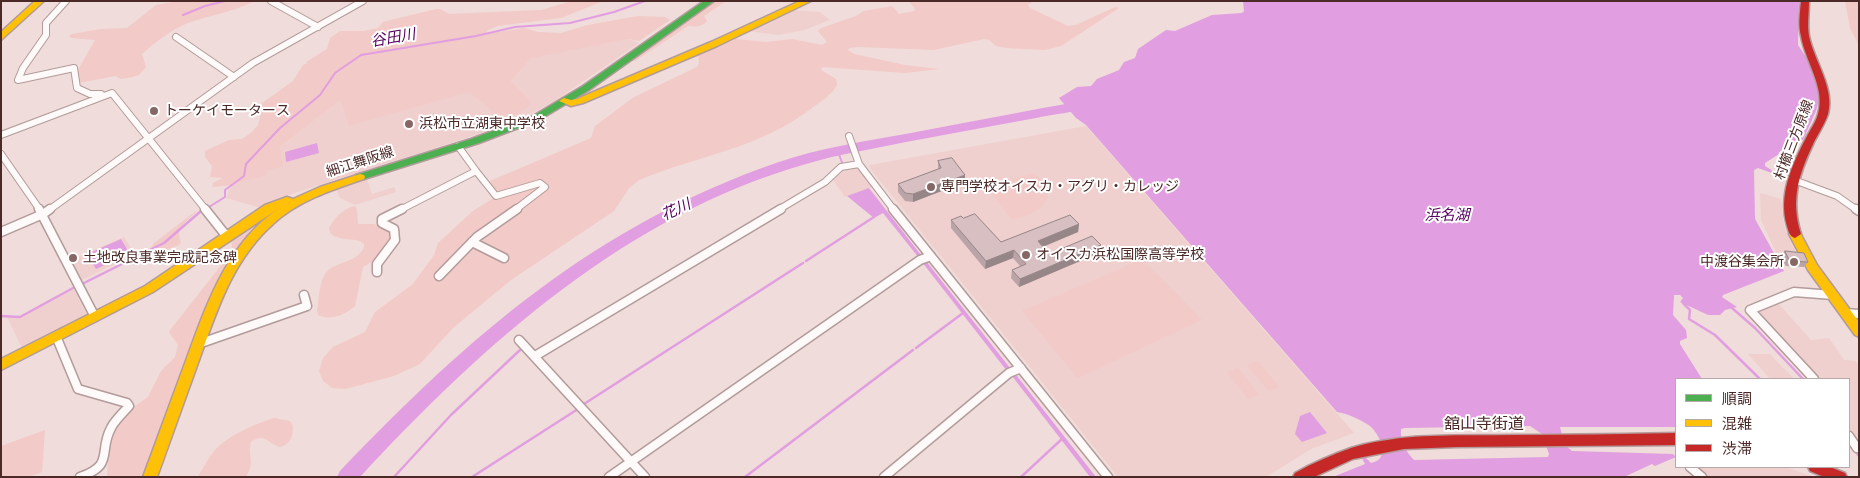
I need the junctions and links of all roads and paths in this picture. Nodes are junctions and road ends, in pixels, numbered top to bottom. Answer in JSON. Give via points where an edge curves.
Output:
{"nodes":[{"id":1,"x":40,"y":1,"type":"edge"},
{"id":2,"x":66,"y":1,"type":"edge"},
{"id":3,"x":271,"y":1,"type":"edge"},
{"id":4,"x":363,"y":1,"type":"edge"},
{"id":5,"x":710,"y":1,"type":"edge"},
{"id":6,"x":807,"y":1,"type":"edge"},
{"id":7,"x":1806,"y":1,"type":"edge"},
{"id":8,"x":318,"y":27,"type":"junction"},
{"id":9,"x":1,"y":37,"type":"edge"},
{"id":10,"x":176,"y":37,"type":"dead end"},
{"id":11,"x":234,"y":77,"type":"junction"},
{"id":12,"x":108,"y":95,"type":"junction"},
{"id":13,"x":564,"y":101,"type":"junction"},
{"id":14,"x":1,"y":135,"type":"edge"},
{"id":15,"x":849,"y":136,"type":"dead end"},
{"id":16,"x":149,"y":138,"type":"junction"},
{"id":17,"x":458,"y":146,"type":"junction"},
{"id":18,"x":1,"y":154,"type":"edge"},
{"id":19,"x":859,"y":163,"type":"junction"},
{"id":20,"x":476,"y":170,"type":"junction"},
{"id":21,"x":1794,"y":180,"type":"junction"},
{"id":22,"x":295,"y":203,"type":"junction"},
{"id":23,"x":1859,"y":211,"type":"edge"},
{"id":24,"x":42,"y":214,"type":"junction"},
{"id":25,"x":1,"y":232,"type":"edge"},
{"id":26,"x":230,"y":235,"type":"junction"},
{"id":27,"x":472,"y":242,"type":"junction"},
{"id":28,"x":931,"y":256,"type":"junction"},
{"id":29,"x":504,"y":258,"type":"dead end"},
{"id":30,"x":377,"y":272,"type":"dead end"},
{"id":31,"x":439,"y":276,"type":"dead end"},
{"id":32,"x":304,"y":295,"type":"dead end"},
{"id":33,"x":1833,"y":295,"type":"junction"},
{"id":34,"x":1845,"y":313,"type":"junction"},
{"id":35,"x":1859,"y":314,"type":"edge"},
{"id":36,"x":95,"y":317,"type":"junction"},
{"id":37,"x":1859,"y":332,"type":"edge"},
{"id":38,"x":56,"y":336,"type":"junction"},
{"id":39,"x":519,"y":340,"type":"dead end"},
{"id":40,"x":200,"y":344,"type":"junction"},
{"id":41,"x":535,"y":356,"type":"junction"},
{"id":42,"x":1,"y":365,"type":"edge"},
{"id":43,"x":1021,"y":368,"type":"junction"},
{"id":44,"x":1813,"y":378,"type":"edge"},
{"id":45,"x":1850,"y":438,"type":"edge"},
{"id":46,"x":1675,"y":439,"type":"edge"},
{"id":47,"x":1857,"y":448,"type":"dead end"},
{"id":48,"x":631,"y":461,"type":"junction"},
{"id":49,"x":1691,"y":468,"type":"edge"},
{"id":50,"x":1818,"y":468,"type":"edge"},
{"id":51,"x":80,"y":477,"type":"edge"},
{"id":52,"x":150,"y":477,"type":"edge"},
{"id":53,"x":609,"y":477,"type":"edge"},
{"id":54,"x":645,"y":477,"type":"edge"},
{"id":55,"x":884,"y":477,"type":"edge"},
{"id":56,"x":1108,"y":477,"type":"edge"},
{"id":57,"x":1300,"y":477,"type":"edge"},
{"id":58,"x":1702,"y":477,"type":"edge"},
{"id":59,"x":1840,"y":477,"type":"edge"}],
"edges":[{"from":1,"to":9,"type":"main road"},
{"from":2,"to":12,"type":"street","via":[[46,23],[46,36],[18,80],[74,68],[76,88],[90,94]]},
{"from":3,"to":8,"type":"street"},
{"from":4,"to":8,"type":"street"},
{"from":5,"to":13,"type":"main road","name":"細江舞阪線"},
{"from":6,"to":13,"type":"main road","via":[[580,101]]},
{"from":7,"to":21,"type":"main road","name":"村櫛三方原線","via":[[1805,36],[1824,89],[1825,102]]},
{"from":8,"to":11,"type":"street"},
{"from":10,"to":11,"type":"street"},
{"from":11,"to":16,"type":"street"},
{"from":12,"to":14,"type":"street"},
{"from":12,"to":16,"type":"street","via":[[112,93]]},
{"from":13,"to":17,"type":"main road","name":"細江舞阪線","via":[[523,123]]},
{"from":15,"to":19,"type":"street"},
{"from":16,"to":24,"type":"street"},
{"from":16,"to":26,"type":"street","via":[[224,233]]},
{"from":17,"to":20,"type":"street"},
{"from":17,"to":22,"type":"main road","name":"細江舞阪線","via":[[325,188]]},
{"from":18,"to":24,"type":"street"},
{"from":19,"to":28,"type":"street"},
{"from":19,"to":41,"type":"street","via":[[841,167],[825,182]]},
{"from":20,"to":27,"type":"street","via":[[496,196],[536,184],[544,184],[545,187]]},
{"from":20,"to":30,"type":"street","via":[[382,219],[382,223],[394,229],[395,240],[378,264]]},
{"from":21,"to":23,"type":"street","via":[[1838,196]]},
{"from":21,"to":33,"type":"main road","name":"村櫛三方原線","via":[[1788,203],[1791,228],[1799,246]]},
{"from":22,"to":26,"type":"main road","via":[[277,204]]},
{"from":22,"to":40,"type":"main road","name":"細江舞阪線","via":[[269,221],[253,238],[222,290]]},
{"from":24,"to":25,"type":"street"},
{"from":24,"to":36,"type":"street"},
{"from":26,"to":36,"type":"main road","via":[[158,283]]},
{"from":27,"to":29,"type":"street"},
{"from":27,"to":31,"type":"street"},
{"from":28,"to":43,"type":"street"},
{"from":28,"to":48,"type":"street","via":[[920,260]]},
{"from":32,"to":40,"type":"street","via":[[307,306]]},
{"from":33,"to":34,"type":"main road","name":"村櫛三方原線"},
{"from":33,"to":44,"type":"street","via":[[1794,292],[1750,310]]},
{"from":34,"to":35,"type":"street"},
{"from":34,"to":37,"type":"main road","name":"村櫛三方原線"},
{"from":36,"to":38,"type":"main road"},
{"from":38,"to":42,"type":"main road"},
{"from":38,"to":51,"type":"street","via":[[78,389],[129,406],[111,428],[100,469]]},
{"from":39,"to":41,"type":"street"},
{"from":40,"to":52,"type":"main road","name":"細江舞阪線"},
{"from":41,"to":48,"type":"street"},
{"from":43,"to":55,"type":"street","via":[[1009,373]]},
{"from":43,"to":56,"type":"street"},
{"from":45,"to":47,"type":"street"},
{"from":46,"to":57,"type":"main road","name":"舘山寺街道","via":[[1404,442],[1377,445],[1336,457]]},
{"from":48,"to":53,"type":"street"},
{"from":48,"to":54,"type":"street"},
{"from":49,"to":58,"type":"street"},
{"from":50,"to":59,"type":"main road"}]}
